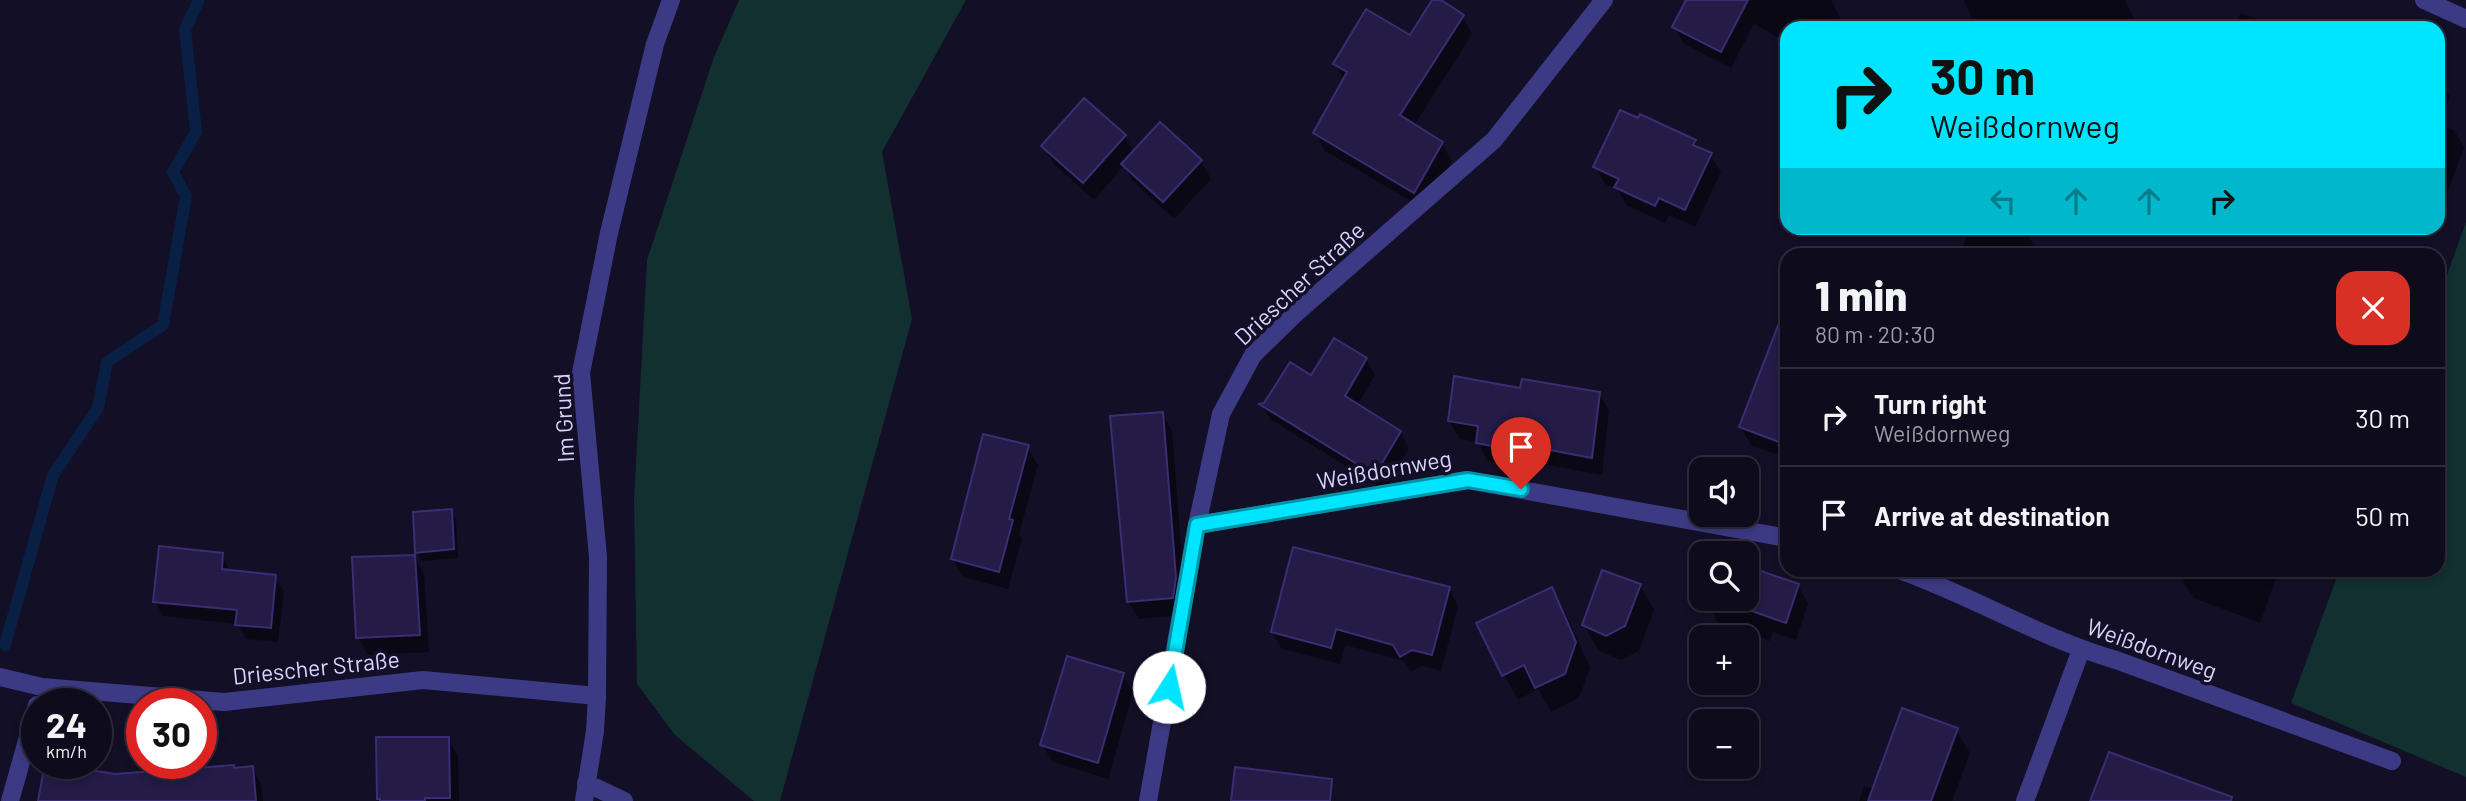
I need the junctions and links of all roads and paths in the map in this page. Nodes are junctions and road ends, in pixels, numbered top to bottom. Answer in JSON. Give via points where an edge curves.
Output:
{"nodes":[{"id":1,"x":671,"y":0,"type":"edge"},
{"id":2,"x":1604,"y":0,"type":"edge"},
{"id":3,"x":2424,"y":0,"type":"edge"},
{"id":4,"x":2466,"y":19,"type":"edge"},
{"id":5,"x":1197,"y":525,"type":"junction"},
{"id":6,"x":1780,"y":537,"type":"edge"},
{"id":7,"x":1920,"y":577,"type":"edge"},
{"id":8,"x":2081,"y":650,"type":"junction"},
{"id":9,"x":0,"y":677,"type":"edge"},
{"id":10,"x":21,"y":689,"type":"edge"},
{"id":11,"x":597,"y":696,"type":"junction"},
{"id":12,"x":112,"y":700,"type":"edge"},
{"id":13,"x":2392,"y":761,"type":"dead end"},
{"id":14,"x":21,"y":762,"type":"edge"},
{"id":15,"x":586,"y":783,"type":"junction"},
{"id":16,"x":10,"y":801,"type":"edge"},
{"id":17,"x":584,"y":801,"type":"edge"},
{"id":18,"x":624,"y":801,"type":"edge"},
{"id":19,"x":1148,"y":801,"type":"edge"},
{"id":20,"x":2025,"y":801,"type":"edge"}],
"edges":[{"from":1,"to":11,"type":"street","name":"Im Grund","via":[[655,44],[609,233],[581,373],[598,557]]},
{"from":2,"to":5,"type":"street","name":"Driescher Straße","via":[[1494,141],[1253,355],[1221,414]]},
{"from":3,"to":4,"type":"street"},
{"from":5,"to":6,"type":"street","name":"Weißdornweg","via":[[1468,480]]},
{"from":5,"to":19,"type":"street","name":"Driescher Straße"},
{"from":7,"to":8,"type":"street","name":"Weißdornweg"},
{"from":8,"to":13,"type":"street","name":"Weißdornweg"},
{"from":8,"to":20,"type":"street"},
{"from":9,"to":10,"type":"street","name":"Driescher Straße"},
{"from":11,"to":12,"type":"street","name":"Driescher Straße","via":[[423,680],[224,702]]},
{"from":11,"to":15,"type":"street","name":"Im Grund"},
{"from":14,"to":16,"type":"street"},
{"from":15,"to":17,"type":"street","name":"Im Grund"},
{"from":15,"to":18,"type":"street"}]}
